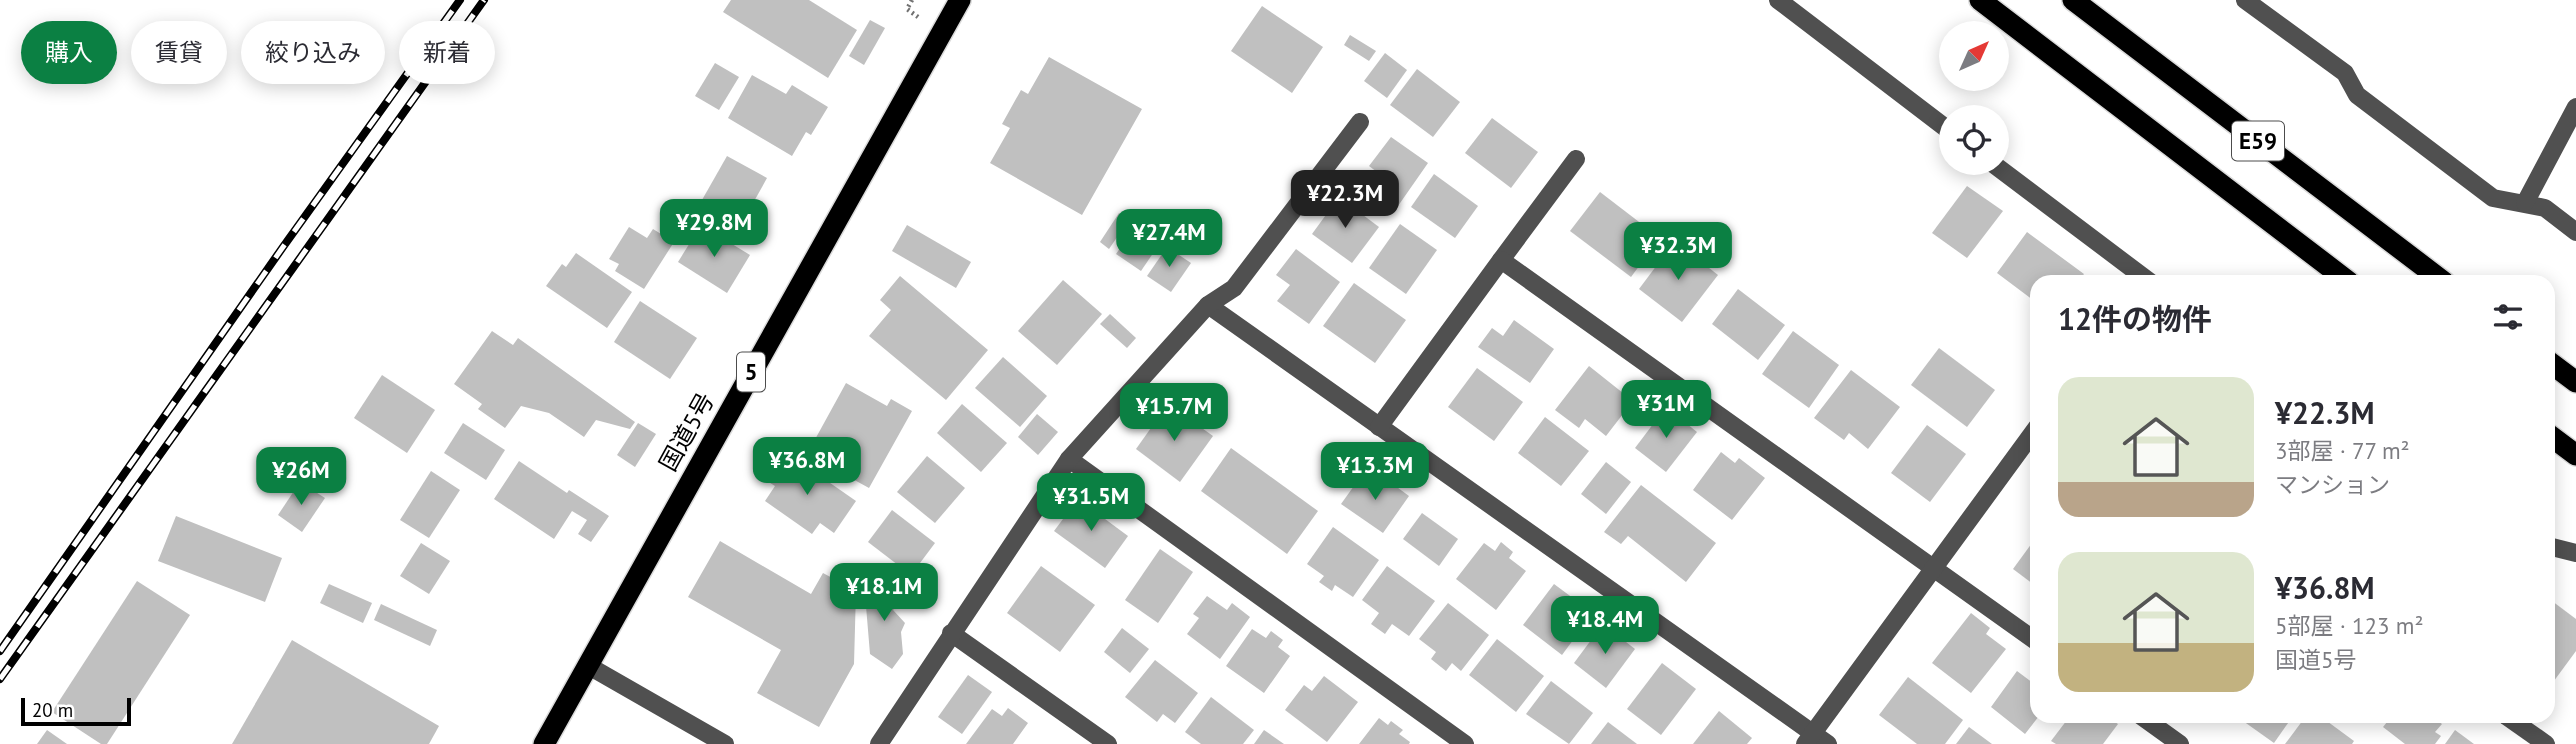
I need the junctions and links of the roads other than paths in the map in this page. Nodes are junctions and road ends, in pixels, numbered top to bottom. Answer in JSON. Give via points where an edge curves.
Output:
{"nodes":[{"id":1,"x":960,"y":0,"type":"edge"},
{"id":2,"x":1777,"y":0,"type":"edge"},
{"id":3,"x":1980,"y":0,"type":"edge"},
{"id":4,"x":2073,"y":0,"type":"edge"},
{"id":5,"x":2245,"y":0,"type":"edge"},
{"id":6,"x":2576,"y":107,"type":"edge"},
{"id":7,"x":1360,"y":122,"type":"dead end"},
{"id":8,"x":1939,"y":123,"type":"edge"},
{"id":9,"x":1576,"y":159,"type":"dead end"},
{"id":10,"x":2007,"y":175,"type":"edge"},
{"id":11,"x":2525,"y":203,"type":"junction"},
{"id":12,"x":2576,"y":232,"type":"edge"},
{"id":13,"x":1501,"y":260,"type":"junction"},
{"id":14,"x":2137,"y":275,"type":"edge"},
{"id":15,"x":2340,"y":275,"type":"edge"},
{"id":16,"x":2435,"y":275,"type":"edge"},
{"id":17,"x":1208,"y":305,"type":"junction"},
{"id":18,"x":2555,"y":366,"type":"edge"},
{"id":19,"x":2576,"y":382,"type":"edge"},
{"id":20,"x":1380,"y":427,"type":"junction"},
{"id":21,"x":2030,"y":436,"type":"edge"},
{"id":22,"x":2555,"y":440,"type":"edge"},
{"id":23,"x":2576,"y":456,"type":"edge"},
{"id":24,"x":1069,"y":459,"type":"junction"},
{"id":25,"x":2555,"y":547,"type":"edge"},
{"id":26,"x":2576,"y":553,"type":"edge"},
{"id":27,"x":1933,"y":567,"type":"junction"},
{"id":28,"x":951,"y":633,"type":"junction"},
{"id":29,"x":2030,"y":637,"type":"edge"},
{"id":30,"x":587,"y":665,"type":"junction"},
{"id":31,"x":2151,"y":723,"type":"edge"},
{"id":32,"x":2516,"y":723,"type":"edge"},
{"id":33,"x":1815,"y":740,"type":"edge"},
{"id":34,"x":544,"y":744,"type":"edge"},
{"id":35,"x":725,"y":744,"type":"edge"},
{"id":36,"x":879,"y":744,"type":"edge"},
{"id":37,"x":1108,"y":744,"type":"edge"},
{"id":38,"x":1465,"y":744,"type":"edge"},
{"id":39,"x":2180,"y":744,"type":"edge"},
{"id":40,"x":2546,"y":744,"type":"edge"}],
"edges":[{"from":1,"to":30,"type":"highway","name":"国道5号","number":"5"},
{"from":2,"to":8,"type":"street"},
{"from":3,"to":15,"type":"highway","number":"E59"},
{"from":4,"to":16,"type":"highway","number":"E59"},
{"from":5,"to":11,"type":"street","via":[[2345,73],[2357,95],[2493,198]]},
{"from":6,"to":11,"type":"street"},
{"from":7,"to":17,"type":"street","via":[[1234,288]]},
{"from":9,"to":13,"type":"street"},
{"from":10,"to":14,"type":"street"},
{"from":11,"to":12,"type":"street","via":[[2545,208]]},
{"from":13,"to":20,"type":"street"},
{"from":13,"to":27,"type":"street"},
{"from":17,"to":20,"type":"street"},
{"from":17,"to":24,"type":"street"},
{"from":18,"to":19,"type":"highway"},
{"from":20,"to":33,"type":"street"},
{"from":21,"to":27,"type":"street"},
{"from":22,"to":23,"type":"highway"},
{"from":24,"to":28,"type":"street"},
{"from":24,"to":38,"type":"street"},
{"from":25,"to":26,"type":"street"},
{"from":27,"to":29,"type":"street"},
{"from":27,"to":33,"type":"street"},
{"from":28,"to":36,"type":"street"},
{"from":28,"to":37,"type":"street"},
{"from":30,"to":34,"type":"highway","name":"国道5号","number":"5"},
{"from":30,"to":35,"type":"street"},
{"from":31,"to":39,"type":"street"},
{"from":32,"to":40,"type":"street"}]}
